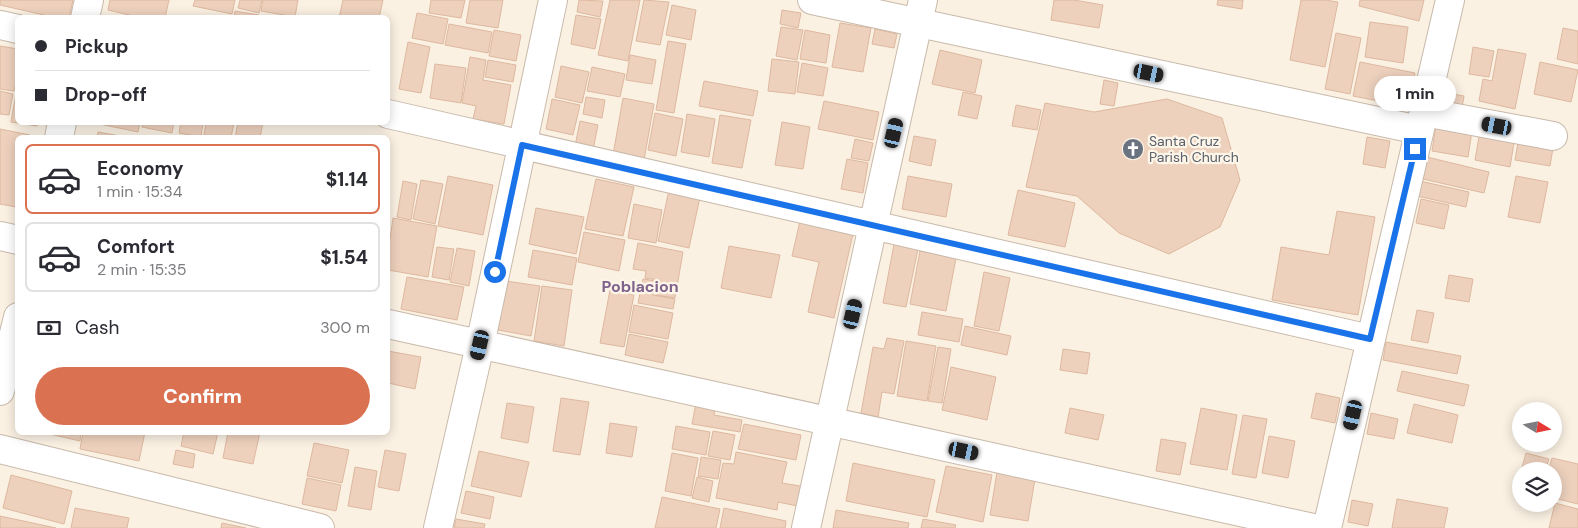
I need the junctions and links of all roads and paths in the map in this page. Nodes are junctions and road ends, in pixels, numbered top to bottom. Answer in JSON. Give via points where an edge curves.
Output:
{"nodes":[{"id":1,"x":89,"y":0,"type":"edge"},
{"id":2,"x":553,"y":0,"type":"edge"},
{"id":3,"x":812,"y":0,"type":"edge"},
{"id":4,"x":1450,"y":0,"type":"edge"},
{"id":5,"x":920,"y":12,"type":"edge"},
{"id":6,"x":86,"y":15,"type":"edge"},
{"id":7,"x":0,"y":25,"type":"edge"},
{"id":8,"x":15,"y":28,"type":"edge"},
{"id":9,"x":390,"y":114,"type":"edge"},
{"id":10,"x":1421,"y":121,"type":"junction"},
{"id":11,"x":1553,"y":136,"type":"dead end"},
{"id":12,"x":522,"y":145,"type":"junction"},
{"id":13,"x":873,"y":225,"type":"junction"},
{"id":14,"x":0,"y":236,"type":"edge"},
{"id":15,"x":15,"y":239,"type":"edge"},
{"id":16,"x":390,"y":324,"type":"edge"},
{"id":17,"x":15,"y":329,"type":"edge"},
{"id":18,"x":1370,"y":339,"type":"junction"},
{"id":19,"x":480,"y":345,"type":"junction"},
{"id":20,"x":0,"y":391,"type":"edge"},
{"id":21,"x":828,"y":420,"type":"junction"},
{"id":22,"x":0,"y":449,"type":"edge"},
{"id":23,"x":320,"y":528,"type":"edge"},
{"id":24,"x":438,"y":528,"type":"edge"},
{"id":25,"x":806,"y":528,"type":"edge"},
{"id":26,"x":1313,"y":528,"type":"edge"},
{"id":27,"x":1326,"y":528,"type":"edge"}],
"edges":[{"from":1,"to":6,"type":"street"},
{"from":2,"to":12,"type":"street"},
{"from":3,"to":5,"type":"street"},
{"from":4,"to":10,"type":"street"},
{"from":5,"to":10,"type":"street"},
{"from":5,"to":13,"type":"street"},
{"from":7,"to":8,"type":"street"},
{"from":9,"to":12,"type":"street"},
{"from":10,"to":11,"type":"street"},
{"from":10,"to":18,"type":"street"},
{"from":12,"to":13,"type":"street"},
{"from":12,"to":19,"type":"street"},
{"from":13,"to":18,"type":"street"},
{"from":13,"to":21,"type":"street"},
{"from":14,"to":15,"type":"street"},
{"from":16,"to":19,"type":"street"},
{"from":17,"to":20,"type":"street"},
{"from":18,"to":27,"type":"street"},
{"from":19,"to":21,"type":"street"},
{"from":19,"to":24,"type":"street"},
{"from":21,"to":25,"type":"street"},
{"from":21,"to":26,"type":"street"},
{"from":22,"to":23,"type":"street"}]}
